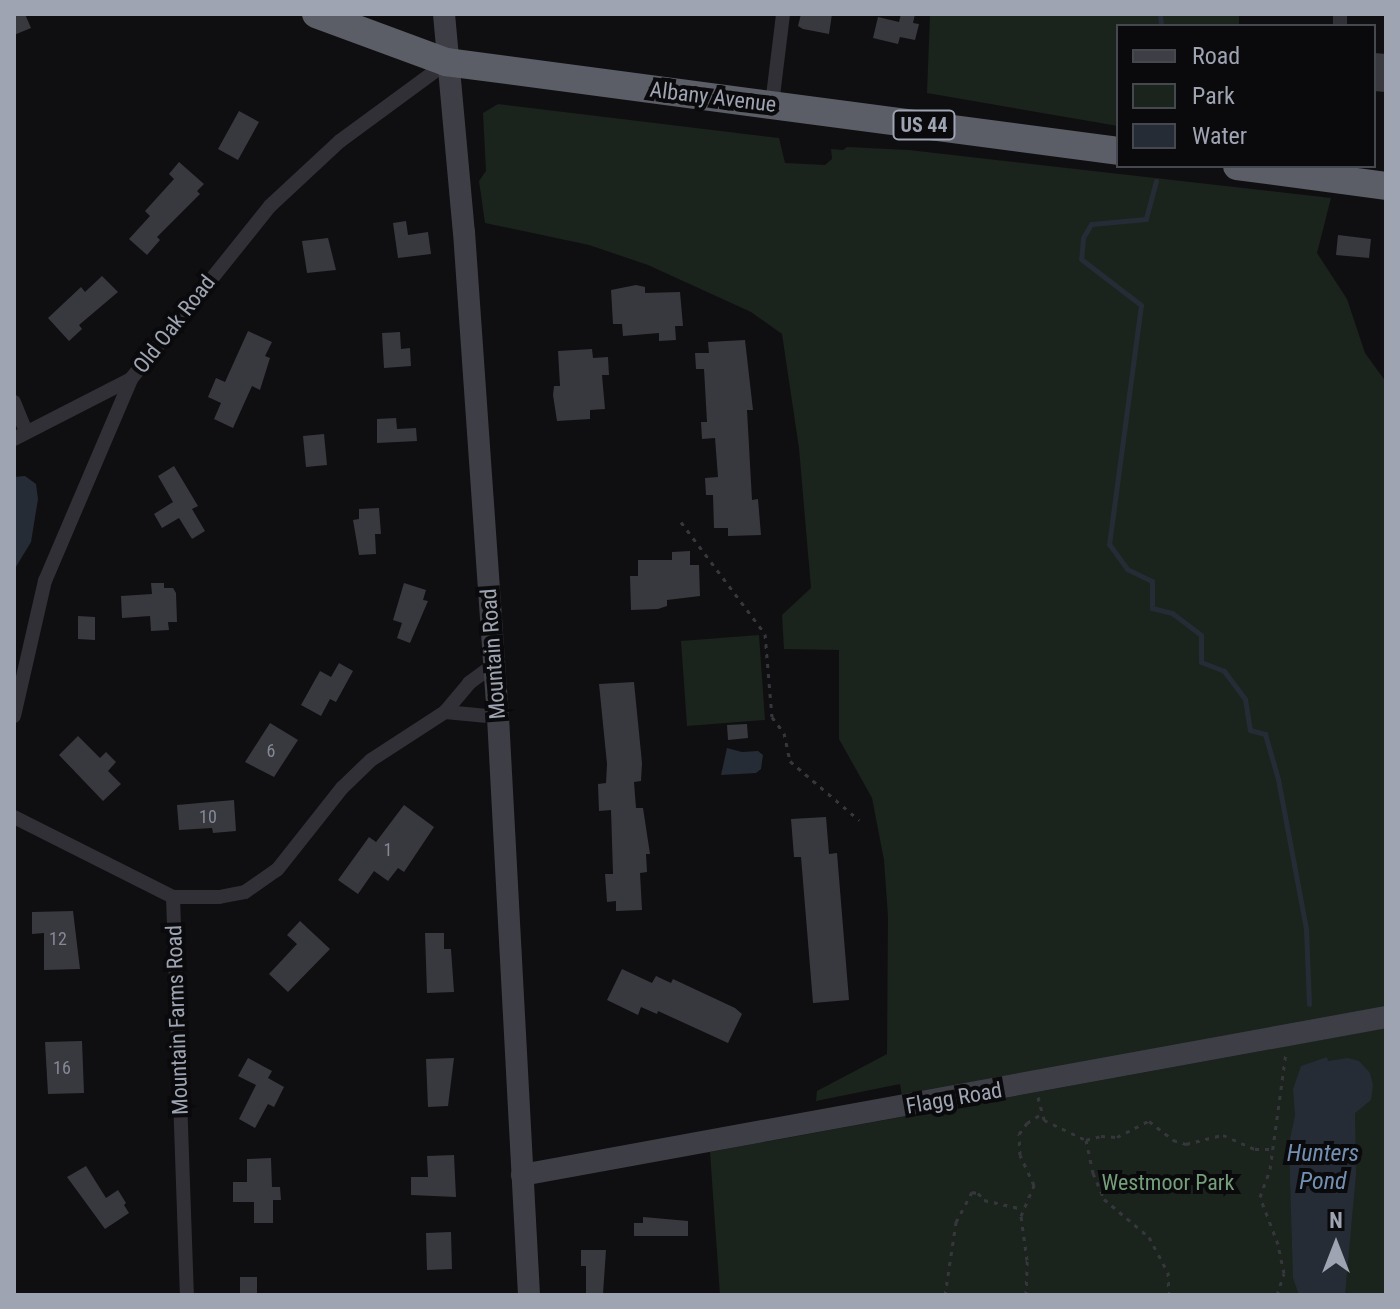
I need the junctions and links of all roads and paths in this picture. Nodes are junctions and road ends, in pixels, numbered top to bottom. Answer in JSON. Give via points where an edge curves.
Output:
{"nodes":[{"id":1,"x":316,"y":14,"type":"edge"},
{"id":2,"x":444,"y":14,"type":"edge"},
{"id":3,"x":783,"y":14,"type":"edge"},
{"id":4,"x":446,"y":62,"type":"junction"},
{"id":5,"x":772,"y":104,"type":"junction"},
{"id":6,"x":1116,"y":151,"type":"edge"},
{"id":7,"x":1270,"y":168,"type":"edge"},
{"id":8,"x":1336,"y":172,"type":"edge"},
{"id":9,"x":1386,"y":186,"type":"edge"},
{"id":10,"x":131,"y":379,"type":"junction"},
{"id":11,"x":14,"y":402,"type":"edge"},
{"id":12,"x":20,"y":435,"type":"edge"},
{"id":13,"x":681,"y":522,"type":"dead end"},
{"id":14,"x":494,"y":665,"type":"junction"},
{"id":15,"x":445,"y":712,"type":"junction"},
{"id":16,"x":14,"y":716,"type":"edge"},
{"id":17,"x":498,"y":717,"type":"junction"},
{"id":18,"x":14,"y":817,"type":"edge"},
{"id":19,"x":859,"y":820,"type":"dead end"},
{"id":20,"x":173,"y":897,"type":"junction"},
{"id":21,"x":1386,"y":1017,"type":"edge"},
{"id":22,"x":1285,"y":1036,"type":"junction"},
{"id":23,"x":1036,"y":1083,"type":"junction"},
{"id":24,"x":1040,"y":1115,"type":"junction"},
{"id":25,"x":1086,"y":1140,"type":"junction"},
{"id":26,"x":1270,"y":1149,"type":"junction"},
{"id":27,"x":522,"y":1175,"type":"junction"},
{"id":28,"x":1023,"y":1209,"type":"junction"},
{"id":29,"x":187,"y":1295,"type":"edge"},
{"id":30,"x":529,"y":1295,"type":"edge"},
{"id":31,"x":945,"y":1295,"type":"edge"},
{"id":32,"x":1026,"y":1295,"type":"edge"},
{"id":33,"x":1169,"y":1295,"type":"edge"},
{"id":34,"x":1277,"y":1295,"type":"edge"}],
"edges":[{"from":1,"to":4,"type":"highway","name":"Albany Avenue","number":"US 44"},
{"from":2,"to":4,"type":"main road","name":"Mountain Road"},
{"from":3,"to":5,"type":"street"},
{"from":4,"to":5,"type":"highway","name":"Albany Avenue","number":"US 44"},
{"from":4,"to":10,"type":"street","name":"Old Oak Road","via":[[340,141],[242,238]]},
{"from":4,"to":14,"type":"main road","name":"Mountain Road","via":[[464,232]]},
{"from":5,"to":6,"type":"highway","name":"Albany Avenue","number":"US 44"},
{"from":7,"to":8,"type":"highway"},
{"from":8,"to":9,"type":"highway"},
{"from":10,"to":12,"type":"street"},
{"from":10,"to":16,"type":"street","name":"Old Oak Road","via":[[45,581]]},
{"from":11,"to":12,"type":"street"},
{"from":13,"to":19,"type":"path","via":[[765,634],[772,717],[784,733],[790,761]]},
{"from":14,"to":15,"type":"street","name":"Mountain Farms Road","via":[[469,683]]},
{"from":14,"to":17,"type":"main road","name":"Mountain Road"},
{"from":15,"to":17,"type":"street"},
{"from":15,"to":20,"type":"street","name":"Mountain Farms Road","via":[[371,760],[264,881],[219,897]]},
{"from":17,"to":27,"type":"main road","name":"Mountain Road"},
{"from":18,"to":20,"type":"street"},
{"from":20,"to":29,"type":"street","name":"Mountain Farms Road"},
{"from":21,"to":22,"type":"main road","name":"Flagg Road"},
{"from":22,"to":23,"type":"main road","name":"Flagg Road"},
{"from":22,"to":26,"type":"path","via":[[1286,1068]]},
{"from":23,"to":24,"type":"path"},
{"from":23,"to":27,"type":"main road","name":"Flagg Road"},
{"from":24,"to":25,"type":"path"},
{"from":24,"to":28,"type":"path","via":[[1019,1134],[1020,1155],[1034,1185]]},
{"from":25,"to":26,"type":"path","via":[[1117,1137],[1149,1121],[1186,1144],[1223,1135],[1255,1149]]},
{"from":25,"to":33,"type":"path","via":[[1104,1199],[1149,1237],[1168,1272]]},
{"from":26,"to":34,"type":"path","via":[[1270,1169],[1260,1197],[1284,1273]]},
{"from":27,"to":30,"type":"main road","name":"Mountain Road"},
{"from":28,"to":31,"type":"path","via":[[972,1192],[956,1222]]},
{"from":28,"to":32,"type":"path"}]}
